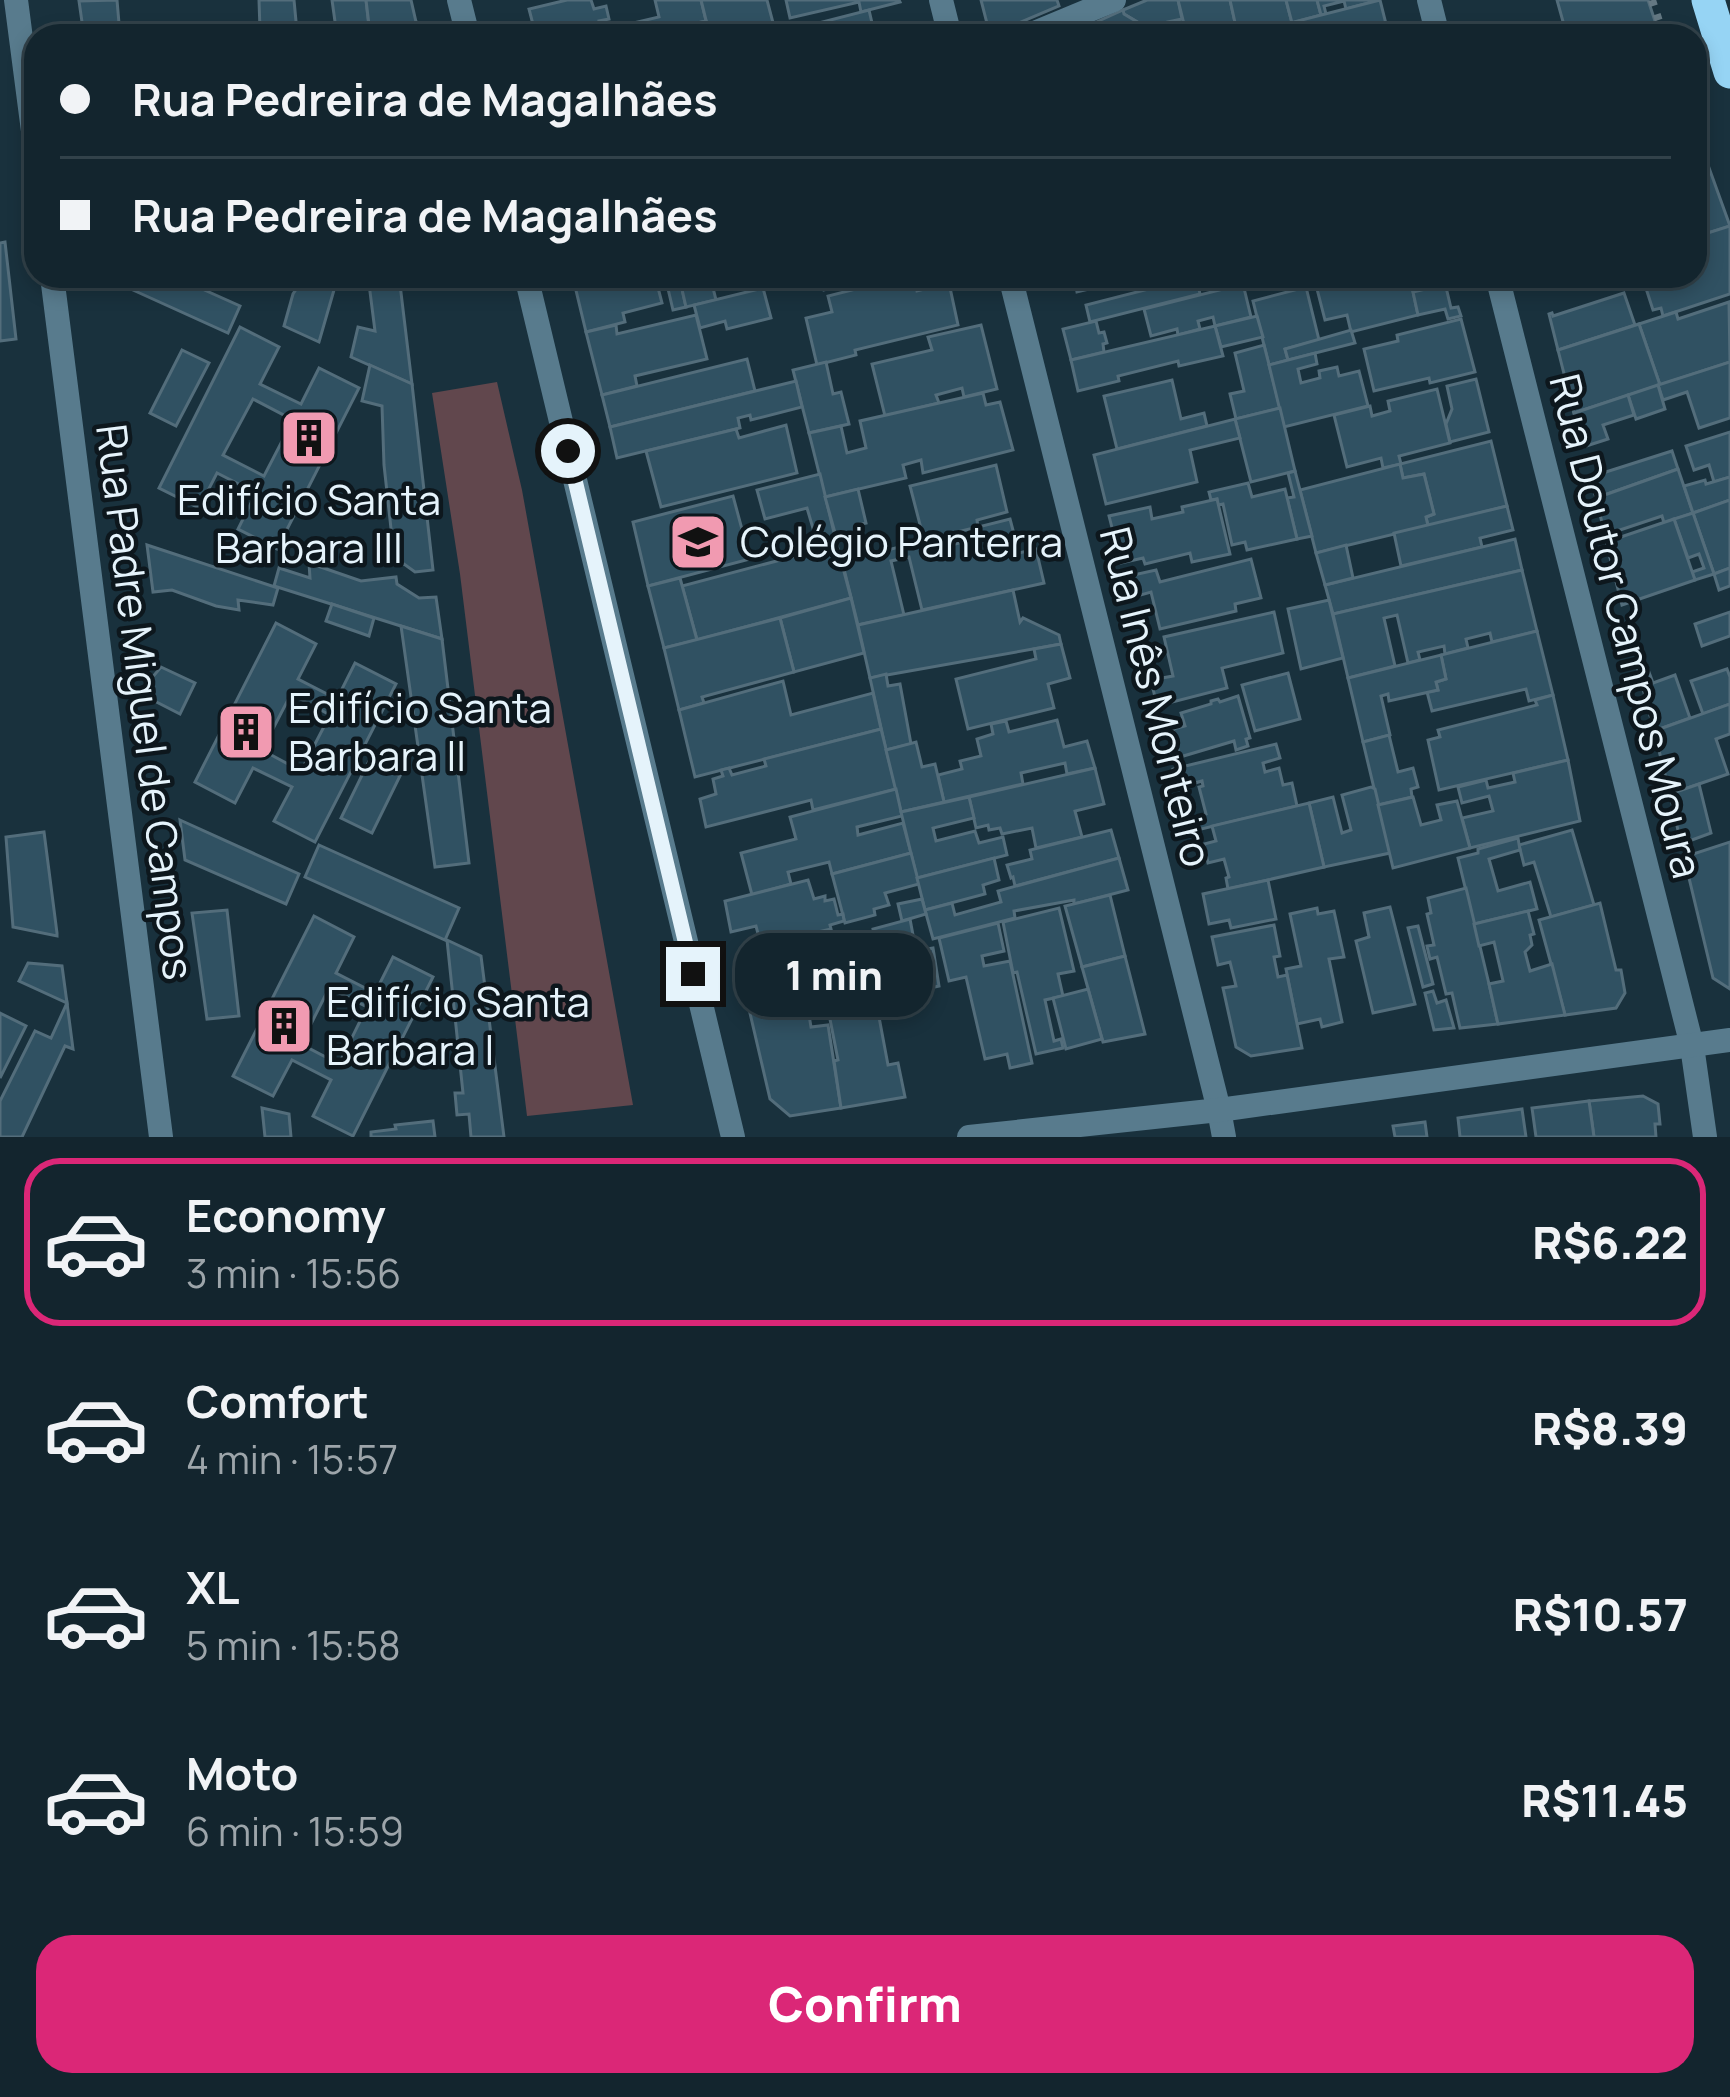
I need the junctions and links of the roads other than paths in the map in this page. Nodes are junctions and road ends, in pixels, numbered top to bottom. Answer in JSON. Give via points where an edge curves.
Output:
{"nodes":[{"id":1,"x":16,"y":0,"type":"edge"},
{"id":2,"x":1114,"y":0,"type":"edge"},
{"id":3,"x":1708,"y":0,"type":"edge"},
{"id":4,"x":1056,"y":24,"type":"edge"},
{"id":5,"x":24,"y":62,"type":"edge"},
{"id":6,"x":1730,"y":72,"type":"edge"},
{"id":7,"x":54,"y":288,"type":"edge"},
{"id":8,"x":529,"y":288,"type":"edge"},
{"id":9,"x":1013,"y":288,"type":"edge"},
{"id":10,"x":1500,"y":288,"type":"edge"},
{"id":11,"x":1730,"y":1040,"type":"edge"},
{"id":12,"x":1692,"y":1046,"type":"junction"},
{"id":13,"x":1220,"y":1110,"type":"junction"},
{"id":14,"x":161,"y":1137,"type":"edge"},
{"id":15,"x":733,"y":1137,"type":"edge"},
{"id":16,"x":969,"y":1137,"type":"edge"},
{"id":17,"x":1223,"y":1137,"type":"edge"},
{"id":18,"x":1705,"y":1137,"type":"edge"}],
"edges":[{"from":1,"to":5,"type":"street"},
{"from":2,"to":4,"type":"street"},
{"from":3,"to":6,"type":"highway"},
{"from":7,"to":14,"type":"street","name":"Rua Padre Miguel de Campos"},
{"from":8,"to":15,"type":"street"},
{"from":9,"to":13,"type":"street","name":"Rua Inês Monteiro"},
{"from":10,"to":12,"type":"street","name":"Rua Doutor Campos Moura"},
{"from":11,"to":12,"type":"street"},
{"from":12,"to":13,"type":"street"},
{"from":12,"to":18,"type":"street","name":"Rua Doutor Campos Moura"},
{"from":13,"to":16,"type":"street"},
{"from":13,"to":17,"type":"street","name":"Rua Inês Monteiro"}]}
